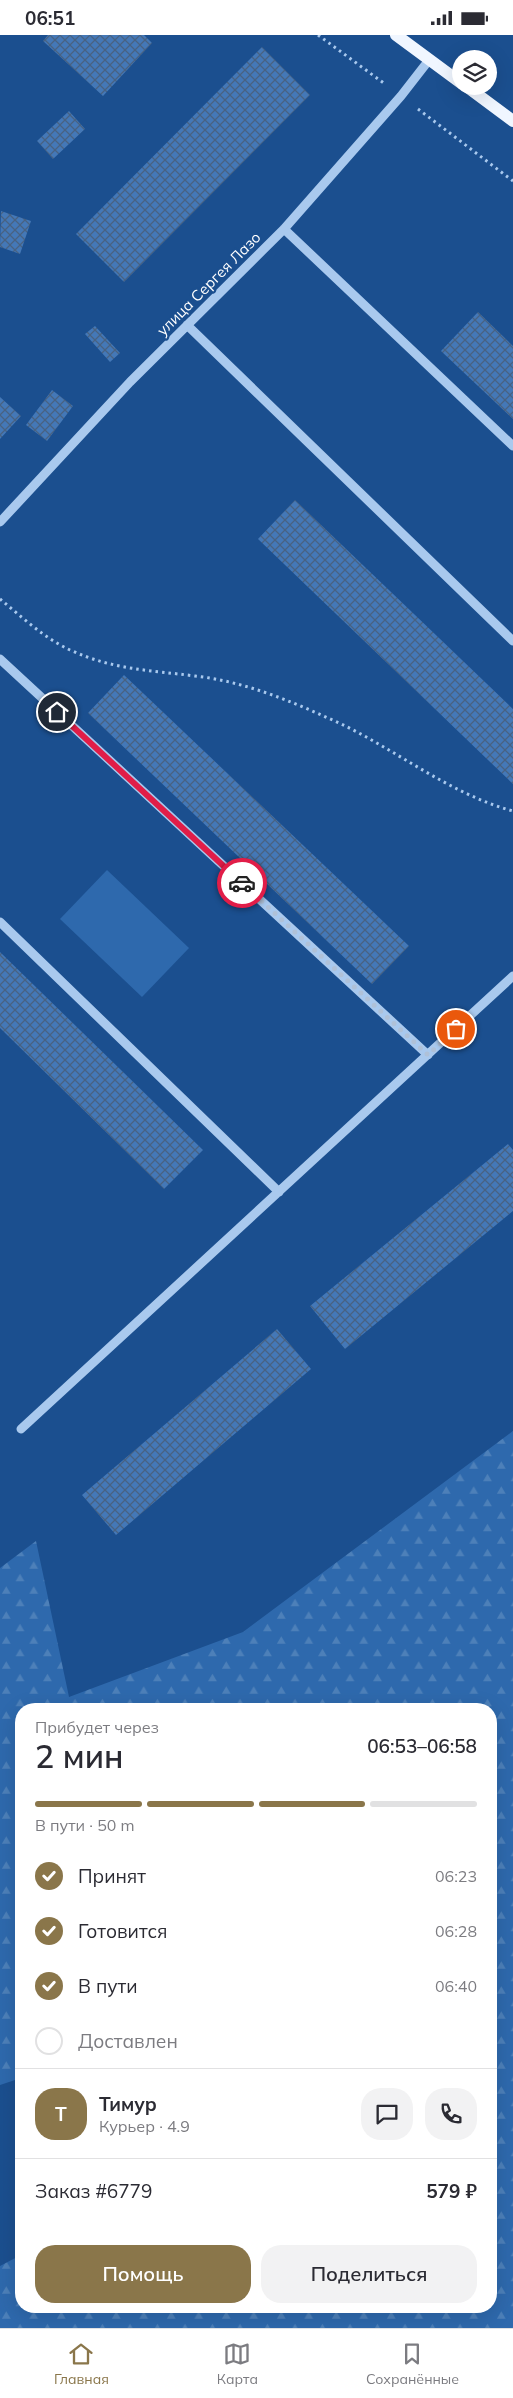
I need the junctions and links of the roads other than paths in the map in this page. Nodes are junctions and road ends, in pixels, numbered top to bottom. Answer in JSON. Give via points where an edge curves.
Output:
{"nodes":[{"id":1,"x":396,"y":35,"type":"edge"},
{"id":2,"x":430,"y":60,"type":"junction"},
{"id":3,"x":452,"y":76,"type":"edge"},
{"id":4,"x":478,"y":95,"type":"edge"},
{"id":5,"x":513,"y":121,"type":"edge"},
{"id":6,"x":284,"y":229,"type":"junction"},
{"id":7,"x":188,"y":325,"type":"junction"},
{"id":8,"x":513,"y":446,"type":"edge"},
{"id":9,"x":0,"y":521,"type":"edge"},
{"id":10,"x":513,"y":641,"type":"edge"},
{"id":11,"x":0,"y":659,"type":"edge"},
{"id":12,"x":0,"y":922,"type":"edge"},
{"id":13,"x":513,"y":976,"type":"edge"},
{"id":14,"x":428,"y":1055,"type":"junction"},
{"id":15,"x":279,"y":1192,"type":"junction"},
{"id":16,"x":21,"y":1429,"type":"dead end"}],
"edges":[{"from":1,"to":2,"type":"main road"},
{"from":2,"to":3,"type":"main road"},
{"from":2,"to":6,"type":"street","name":"улица Сергея Лазо"},
{"from":4,"to":5,"type":"main road"},
{"from":6,"to":7,"type":"street","name":"улица Сергея Лазо"},
{"from":6,"to":8,"type":"street"},
{"from":7,"to":9,"type":"street","name":"улица Сергея Лазо"},
{"from":7,"to":10,"type":"street"},
{"from":11,"to":14,"type":"street"},
{"from":12,"to":15,"type":"street"},
{"from":13,"to":14,"type":"street"},
{"from":14,"to":15,"type":"street"},
{"from":15,"to":16,"type":"street"}]}
